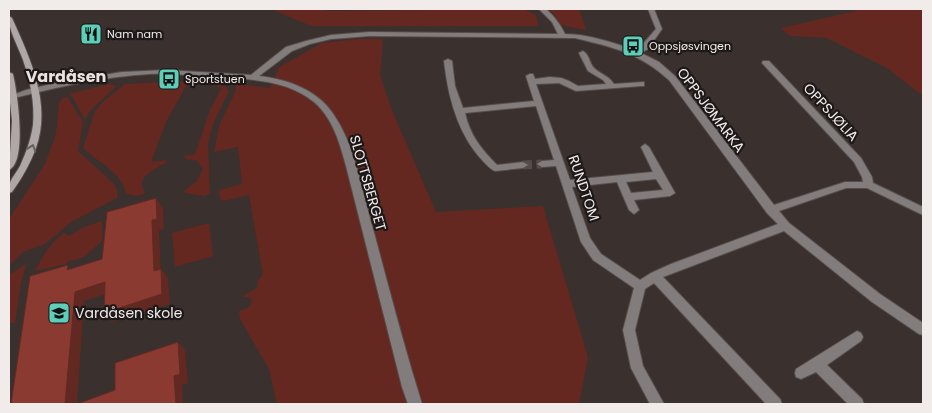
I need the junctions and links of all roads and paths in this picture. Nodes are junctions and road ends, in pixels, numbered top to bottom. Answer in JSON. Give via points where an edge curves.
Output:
{"nodes":[{"id":1,"x":542,"y":9,"type":"edge"},
{"id":2,"x":651,"y":9,"type":"edge"},
{"id":3,"x":9,"y":19,"type":"edge"},
{"id":4,"x":562,"y":36,"type":"junction"},
{"id":5,"x":582,"y":53,"type":"dead end"},
{"id":6,"x":636,"y":53,"type":"junction"},
{"id":7,"x":448,"y":61,"type":"dead end"},
{"id":8,"x":766,"y":63,"type":"dead end"},
{"id":9,"x":9,"y":74,"type":"edge"},
{"id":10,"x":252,"y":78,"type":"junction"},
{"id":11,"x":641,"y":84,"type":"dead end"},
{"id":12,"x":612,"y":87,"type":"junction"},
{"id":13,"x":36,"y":89,"type":"junction"},
{"id":14,"x":14,"y":96,"type":"junction"},
{"id":15,"x":540,"y":104,"type":"junction"},
{"id":16,"x":460,"y":111,"type":"junction"},
{"id":17,"x":645,"y":147,"type":"dead end"},
{"id":18,"x":560,"y":162,"type":"junction"},
{"id":19,"x":542,"y":164,"type":"tunnel mouth"},
{"id":20,"x":523,"y":165,"type":"tunnel mouth"},
{"id":21,"x":9,"y":167,"type":"edge"},
{"id":22,"x":659,"y":175,"type":"junction"},
{"id":23,"x":620,"y":179,"type":"junction"},
{"id":24,"x":567,"y":184,"type":"junction"},
{"id":25,"x":868,"y":185,"type":"junction"},
{"id":26,"x":9,"y":190,"type":"edge"},
{"id":27,"x":629,"y":197,"type":"junction"},
{"id":28,"x":634,"y":210,"type":"dead end"},
{"id":29,"x":772,"y":210,"type":"junction"},
{"id":30,"x":923,"y":211,"type":"edge"},
{"id":31,"x":785,"y":226,"type":"junction"},
{"id":32,"x":655,"y":276,"type":"junction"},
{"id":33,"x":640,"y":286,"type":"junction"},
{"id":34,"x":923,"y":330,"type":"edge"},
{"id":35,"x":857,"y":337,"type":"dead end"},
{"id":36,"x":817,"y":364,"type":"junction"},
{"id":37,"x":802,"y":373,"type":"dead end"},
{"id":38,"x":415,"y":404,"type":"edge"},
{"id":39,"x":657,"y":404,"type":"edge"},
{"id":40,"x":776,"y":404,"type":"edge"},
{"id":41,"x":857,"y":404,"type":"edge"}],
"edges":[{"from":1,"to":4,"type":"street","via":[[550,15]]},
{"from":2,"to":6,"type":"street","via":[[659,29]]},
{"from":3,"to":13,"type":"main road"},
{"from":4,"to":6,"type":"street","name":"OPPSJØMARKA","via":[[607,43]]},
{"from":4,"to":10,"type":"street","name":"OPPSJØMARKA","via":[[369,34],[331,37],[289,50]]},
{"from":5,"to":12,"type":"street","via":[[591,69],[606,78]]},
{"from":6,"to":29,"type":"street","name":"OPPSJØMARKA","via":[[672,78]]},
{"from":7,"to":16,"type":"street","via":[[451,86]]},
{"from":8,"to":25,"type":"street","name":"OPPSJØLIA","via":[[858,160]]},
{"from":9,"to":14,"type":"main road"},
{"from":10,"to":13,"type":"street","name":"SLOTTSBERGET","via":[[139,72]]},
{"from":10,"to":38,"type":"street","name":"SLOTTSBERGET","via":[[285,84],[310,95],[330,115],[342,136]]},
{"from":11,"to":12,"type":"street"},
{"from":12,"to":15,"type":"street","name":"RUNDTOM","via":[[576,90],[559,80],[531,79]]},
{"from":13,"to":14,"type":"street","name":"SLOTTSBERGET"},
{"from":26,"to":13,"type":"main road","one_way":true,"via":[[26,166],[34,142],[38,123]]},
{"from":14,"to":21,"type":"main road","via":[[16,138]]},
{"from":15,"to":16,"type":"street"},
{"from":15,"to":18,"type":"street","name":"RUNDTOM"},
{"from":16,"to":20,"type":"street","via":[[465,132],[495,168]]},
{"from":17,"to":22,"type":"street"},
{"from":18,"to":19,"type":"street"},
{"from":18,"to":24,"type":"street","name":"RUNDTOM"},
{"from":22,"to":23,"type":"street"},
{"from":22,"to":27,"type":"street","via":[[670,193]]},
{"from":23,"to":24,"type":"street"},
{"from":23,"to":27,"type":"street"},
{"from":24,"to":33,"type":"street","name":"RUNDTOM","via":[[586,239],[597,257]]},
{"from":25,"to":29,"type":"street","via":[[845,185]]},
{"from":25,"to":30,"type":"street"},
{"from":27,"to":28,"type":"street"},
{"from":29,"to":31,"type":"street","name":"OPPSJØMARKA"},
{"from":31,"to":32,"type":"street"},
{"from":31,"to":34,"type":"street","name":"OPPSJØMARKA","via":[[876,298]]},
{"from":32,"to":33,"type":"street"},
{"from":32,"to":40,"type":"street"},
{"from":33,"to":39,"type":"street","via":[[629,330],[636,368]]},
{"from":35,"to":36,"type":"street"},
{"from":36,"to":37,"type":"street"},
{"from":36,"to":41,"type":"street"}]}
